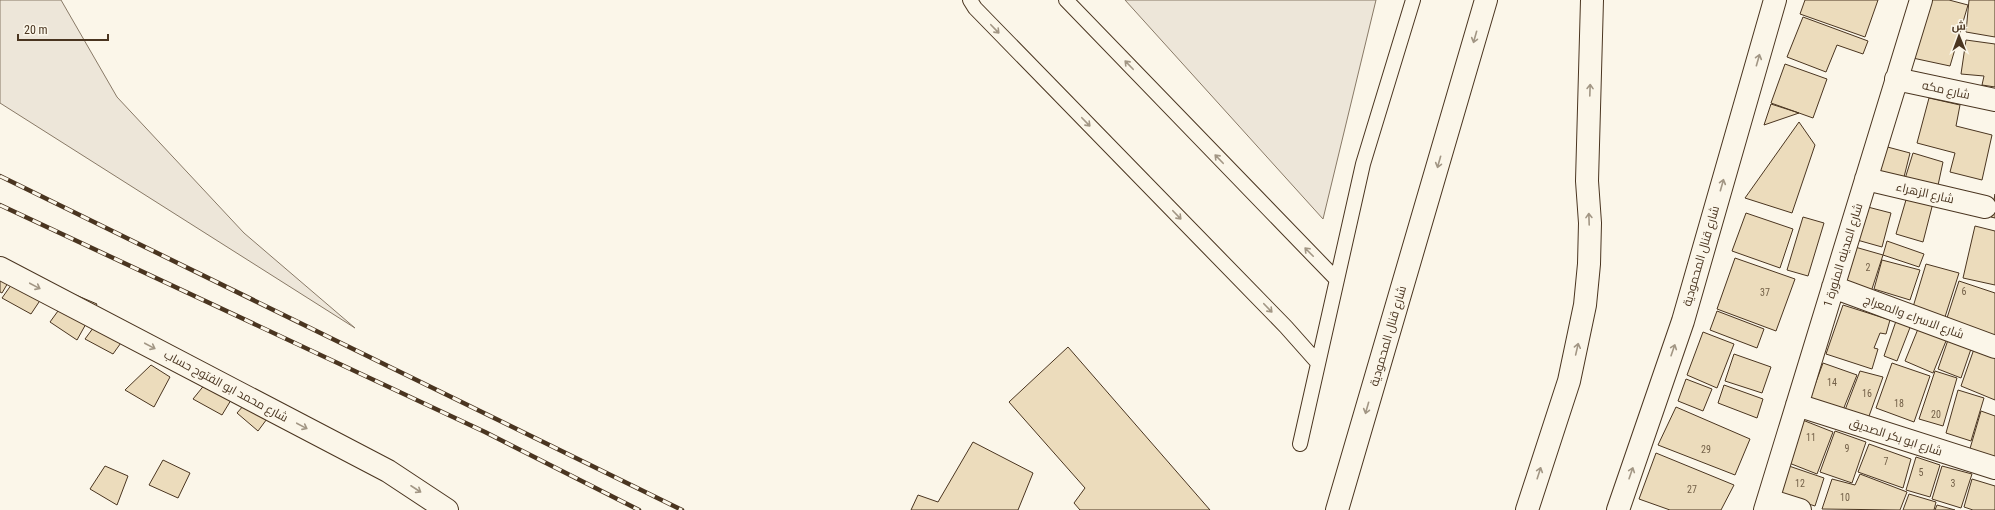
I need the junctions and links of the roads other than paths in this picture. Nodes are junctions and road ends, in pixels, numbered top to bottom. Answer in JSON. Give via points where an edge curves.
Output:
{"nodes":[{"id":1,"x":970,"y":0,"type":"edge"},
{"id":2,"x":1066,"y":0,"type":"edge"},
{"id":3,"x":1413,"y":0,"type":"edge"},
{"id":4,"x":1486,"y":0,"type":"edge"},
{"id":5,"x":1592,"y":0,"type":"edge"},
{"id":6,"x":1775,"y":0,"type":"edge"},
{"id":7,"x":1921,"y":0,"type":"edge"},
{"id":8,"x":1896,"y":79,"type":"junction"},
{"id":9,"x":1995,"y":100,"type":"edge"},
{"id":10,"x":1866,"y":179,"type":"junction"},
{"id":11,"x":1985,"y":207,"type":"dead end"},
{"id":12,"x":0,"y":268,"type":"edge"},
{"id":13,"x":1337,"y":280,"type":"junction"},
{"id":14,"x":1833,"y":287,"type":"junction"},
{"id":15,"x":1995,"y":346,"type":"edge"},
{"id":16,"x":1318,"y":363,"type":"junction"},
{"id":17,"x":1797,"y":405,"type":"junction"},
{"id":18,"x":1300,"y":444,"type":"dead end"},
{"id":19,"x":1995,"y":468,"type":"edge"},
{"id":20,"x":1767,"y":505,"type":"edge"},
{"id":21,"x":447,"y":510,"type":"edge"},
{"id":22,"x":1337,"y":510,"type":"edge"},
{"id":23,"x":1527,"y":510,"type":"edge"},
{"id":24,"x":1618,"y":510,"type":"edge"},
{"id":25,"x":1800,"y":510,"type":"edge"}],
"edges":[{"from":1,"to":16,"type":"lane","one_way":true},
{"from":13,"to":2,"type":"lane","one_way":true},
{"from":3,"to":13,"type":"lane","via":[[1363,164]]},
{"from":4,"to":22,"type":"street","name":"شارع قنال المحمودية","one_way":true},
{"from":23,"to":5,"type":"street","one_way":true,"via":[[1569,381],[1584,305],[1589,264],[1587,181]]},
{"from":24,"to":6,"type":"street","name":"شارع قنال المحمودية","one_way":true,"via":[[1683,321]]},
{"from":7,"to":8,"type":"street","name":"شارع المدينه المنورة 1"},
{"from":8,"to":9,"type":"street","name":"شارع مكه"},
{"from":8,"to":10,"type":"street","name":"شارع المدينه المنورة 1"},
{"from":10,"to":11,"type":"street","name":"شارع الزهراء"},
{"from":10,"to":14,"type":"street","name":"شارع المدينه المنورة 1"},
{"from":12,"to":21,"type":"street","name":"شارع محمد ابو الفتوح حساب","one_way":true,"via":[[388,471]]},
{"from":13,"to":16,"type":"lane"},
{"from":14,"to":15,"type":"street","name":"شارع الاسراء والمعراج"},
{"from":14,"to":17,"type":"street","name":"شارع المدينه المنورة 1"},
{"from":16,"to":18,"type":"lane"},
{"from":17,"to":19,"type":"street","name":"شارع ابو بكر الصديق"},
{"from":17,"to":20,"type":"street","name":"شارع المدينه المنورة 1"},
{"from":20,"to":25,"type":"street"}]}
